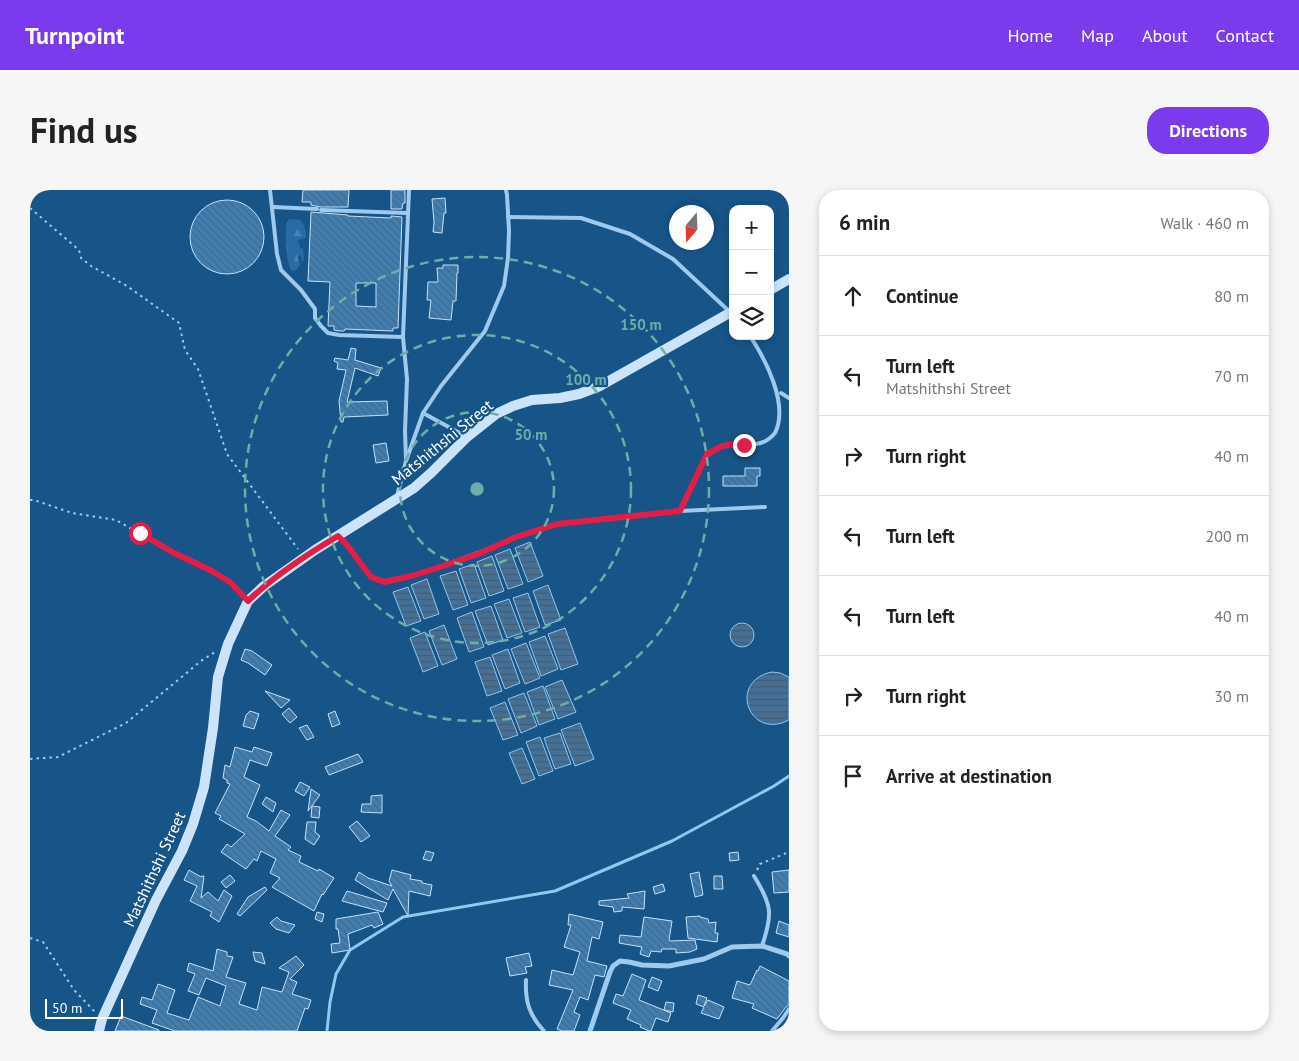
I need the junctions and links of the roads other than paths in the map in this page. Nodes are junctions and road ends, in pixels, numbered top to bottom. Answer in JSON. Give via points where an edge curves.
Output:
{"nodes":[{"id":1,"x":270,"y":190,"type":"edge"},
{"id":2,"x":408,"y":190,"type":"edge"},
{"id":3,"x":507,"y":190,"type":"edge"},
{"id":4,"x":273,"y":206,"type":"junction"},
{"id":5,"x":408,"y":213,"type":"junction"},
{"id":6,"x":508,"y":217,"type":"junction"},
{"id":7,"x":789,"y":279,"type":"edge"},
{"id":8,"x":774,"y":288,"type":"edge"},
{"id":9,"x":729,"y":310,"type":"edge"},
{"id":10,"x":729,"y":315,"type":"edge"},
{"id":11,"x":403,"y":337,"type":"junction"},
{"id":12,"x":752,"y":340,"type":"edge"},
{"id":13,"x":781,"y":393,"type":"junction"},
{"id":14,"x":789,"y":398,"type":"edge"},
{"id":15,"x":423,"y":413,"type":"junction"},
{"id":16,"x":466,"y":437,"type":"junction"},
{"id":17,"x":406,"y":462,"type":"junction"},
{"id":18,"x":397,"y":498,"type":"junction"},
{"id":19,"x":765,"y":508,"type":"dead end"},
{"id":20,"x":680,"y":511,"type":"junction"},
{"id":21,"x":338,"y":536,"type":"junction"},
{"id":22,"x":754,"y":876,"type":"road end"},
{"id":23,"x":762,"y":946,"type":"junction"},
{"id":24,"x":789,"y":956,"type":"edge"},
{"id":25,"x":526,"y":980,"type":"dead end"},
{"id":26,"x":789,"y":1009,"type":"edge"},
{"id":27,"x":99,"y":1031,"type":"edge"},
{"id":28,"x":544,"y":1031,"type":"edge"},
{"id":29,"x":590,"y":1031,"type":"edge"},
{"id":30,"x":772,"y":1031,"type":"edge"}],
"edges":[{"from":1,"to":4,"type":"lane"},
{"from":2,"to":5,"type":"lane"},
{"from":3,"to":6,"type":"lane"},
{"from":4,"to":5,"type":"lane"},
{"from":4,"to":11,"type":"lane","via":[[277,254],[282,270],[315,309],[315,318],[321,326],[328,333]]},
{"from":5,"to":11,"type":"lane"},
{"from":6,"to":9,"type":"lane","via":[[581,218],[630,234],[673,259]]},
{"from":6,"to":15,"type":"lane","via":[[504,286],[485,331]]},
{"from":7,"to":8,"type":"main road"},
{"from":10,"to":16,"type":"main road","name":"Matshithshi Street","via":[[600,386],[579,394],[532,400],[513,406],[496,414]]},
{"from":11,"to":17,"type":"lane","via":[[407,379]]},
{"from":12,"to":13,"type":"lane"},
{"from":13,"to":14,"type":"lane"},
{"from":13,"to":20,"type":"lane","via":[[784,413],[769,439],[757,444],[722,446],[707,454]]},
{"from":15,"to":16,"type":"lane"},
{"from":15,"to":17,"type":"lane"},
{"from":16,"to":18,"type":"main road","name":"Matshithshi Street","via":[[431,474]]},
{"from":17,"to":18,"type":"lane"},
{"from":18,"to":21,"type":"main road","name":"Matshithshi Street"},
{"from":19,"to":20,"type":"lane"},
{"from":20,"to":21,"type":"lane","via":[[557,524],[434,569],[384,582],[371,577]]},
{"from":21,"to":27,"type":"main road","name":"Matshithshi Street","via":[[304,557],[248,601],[228,644],[218,677],[204,787],[193,824]]},
{"from":22,"to":23,"type":"lane","via":[[770,908]]},
{"from":23,"to":24,"type":"street"},
{"from":23,"to":29,"type":"street","via":[[732,947],[704,959],[669,966],[620,961],[610,972]]},
{"from":25,"to":28,"type":"lane","via":[[527,1002],[534,1019]]},
{"from":26,"to":30,"type":"lane"}]}
